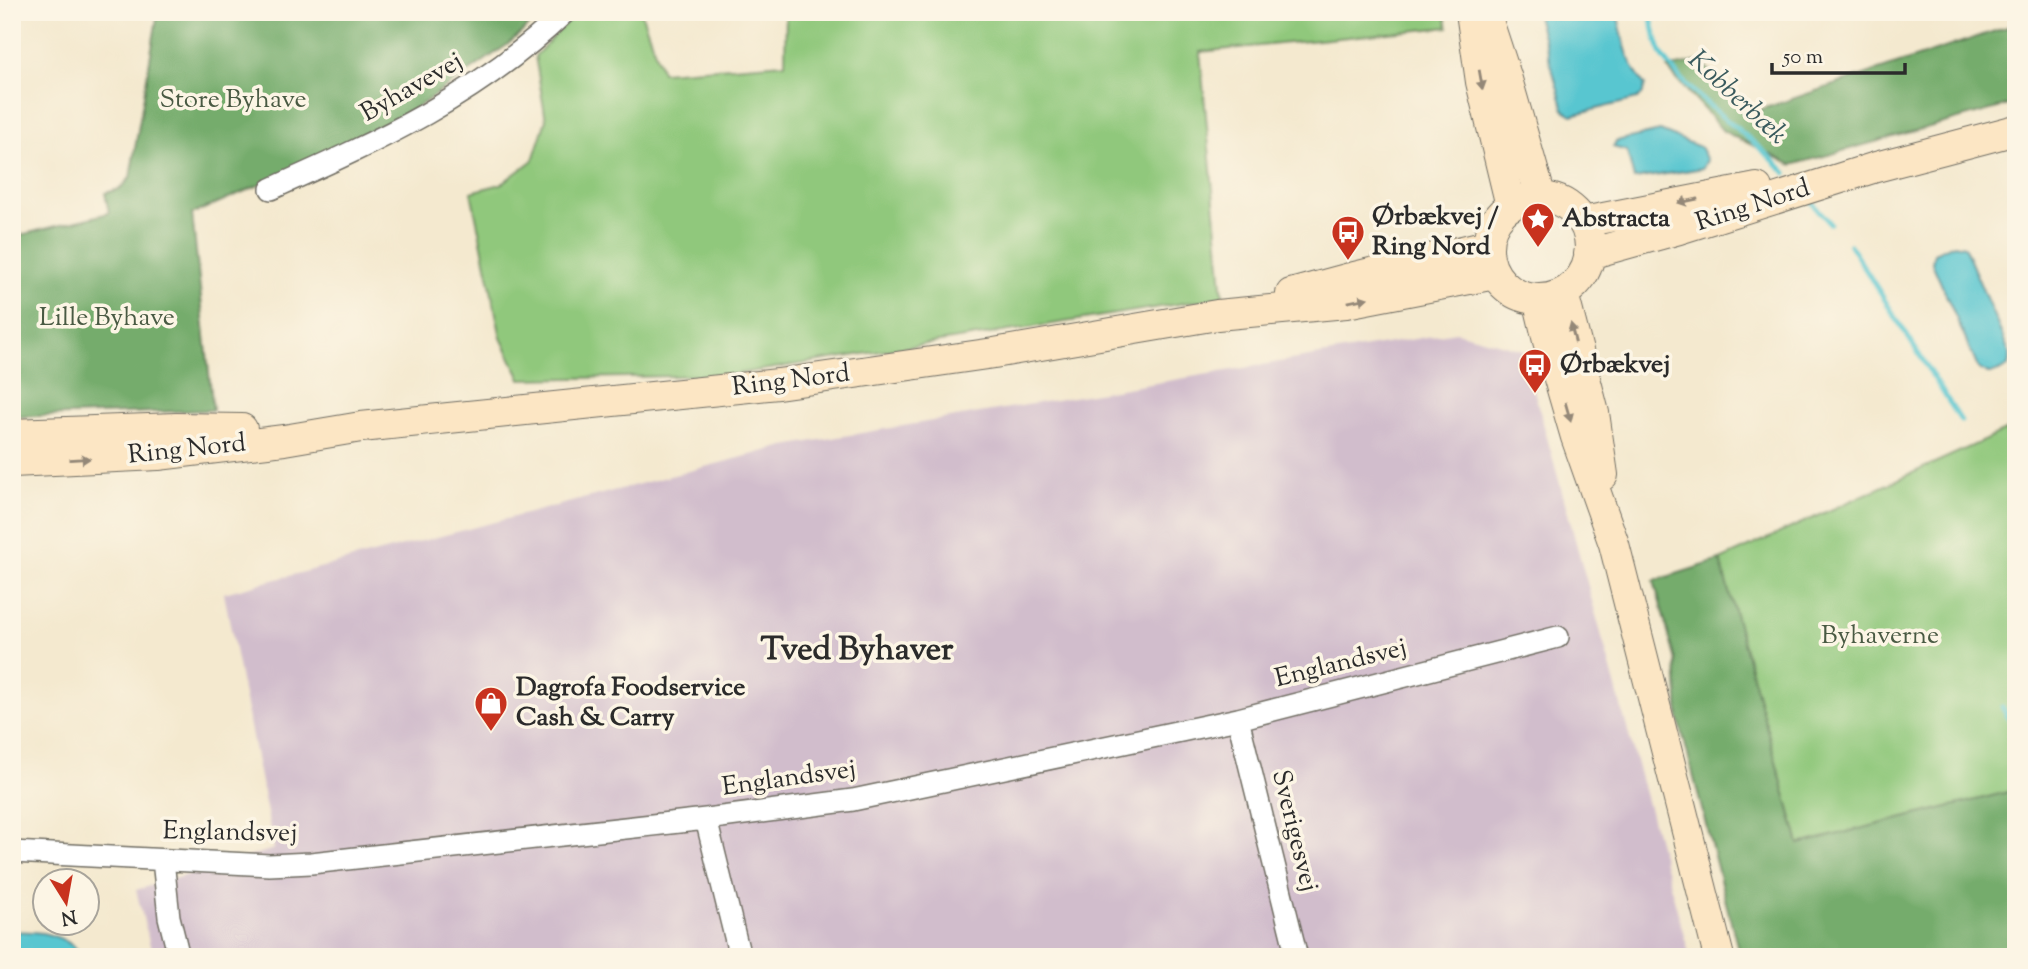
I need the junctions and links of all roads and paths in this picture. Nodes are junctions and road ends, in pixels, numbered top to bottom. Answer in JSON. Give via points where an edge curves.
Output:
{"nodes":[{"id":1,"x":565,"y":12,"type":"edge"},
{"id":2,"x":1471,"y":12,"type":"edge"},
{"id":3,"x":1485,"y":12,"type":"edge"},
{"id":4,"x":2016,"y":130,"type":"edge"},
{"id":5,"x":1876,"y":167,"type":"junction"},
{"id":6,"x":271,"y":189,"type":"dead end"},
{"id":7,"x":1541,"y":198,"type":"junction"},
{"id":8,"x":1511,"y":206,"type":"junction"},
{"id":9,"x":1583,"y":222,"type":"junction"},
{"id":10,"x":1487,"y":245,"type":"junction"},
{"id":11,"x":1589,"y":254,"type":"junction"},
{"id":12,"x":1495,"y":274,"type":"junction"},
{"id":13,"x":1551,"y":296,"type":"junction"},
{"id":14,"x":1217,"y":316,"type":"junction"},
{"id":15,"x":361,"y":427,"type":"junction"},
{"id":16,"x":12,"y":434,"type":"edge"},
{"id":17,"x":12,"y":462,"type":"edge"},
{"id":18,"x":1558,"y":637,"type":"dead end"},
{"id":19,"x":1238,"y":719,"type":"junction"},
{"id":20,"x":706,"y":819,"type":"junction"},
{"id":21,"x":12,"y":852,"type":"edge"},
{"id":22,"x":163,"y":860,"type":"junction"},
{"id":23,"x":179,"y":957,"type":"edge"},
{"id":24,"x":740,"y":957,"type":"edge"},
{"id":25,"x":1297,"y":957,"type":"edge"},
{"id":26,"x":1719,"y":957,"type":"edge"}],
"edges":[{"from":1,"to":6,"type":"street","name":"Byhavevej","via":[[507,64],[457,96],[384,138]]},
{"from":2,"to":8,"type":"main road","one_way":true,"via":[[1481,82]]},
{"from":3,"to":7,"type":"main road"},
{"from":4,"to":5,"type":"main road","name":"Ring Nord"},
{"from":5,"to":9,"type":"main road","name":"Ring Nord","one_way":true},
{"from":5,"to":11,"type":"main road","name":"Ring Nord"},
{"from":7,"to":8,"type":"main road"},
{"from":7,"to":9,"type":"main road","via":[[1557,201]]},
{"from":8,"to":10,"type":"main road","via":[[1499,216]]},
{"from":9,"to":11,"type":"main road"},
{"from":10,"to":12,"type":"main road"},
{"from":10,"to":14,"type":"main road","name":"Ring Nord"},
{"from":11,"to":13,"type":"main road","via":[[1581,276]]},
{"from":12,"to":13,"type":"main road","via":[[1521,296]]},
{"from":14,"to":12,"type":"main road","name":"Ring Nord","one_way":true,"via":[[1346,303]]},
{"from":13,"to":26,"type":"main road","via":[[1548,341],[1614,544]]},
{"from":14,"to":15,"type":"main road","name":"Ring Nord","via":[[778,384]]},
{"from":15,"to":16,"type":"main road","name":"Ring Nord"},
{"from":17,"to":15,"type":"main road","name":"Ring Nord","one_way":true,"via":[[158,455]]},
{"from":18,"to":19,"type":"street","name":"Englandsvej"},
{"from":19,"to":20,"type":"street","name":"Englandsvej","via":[[853,800]]},
{"from":19,"to":25,"type":"street","name":"Sverigesvej"},
{"from":20,"to":22,"type":"street","name":"Englandsvej","via":[[311,863]]},
{"from":20,"to":24,"type":"street"},
{"from":21,"to":22,"type":"street","name":"Englandsvej"},
{"from":22,"to":23,"type":"street"}]}
